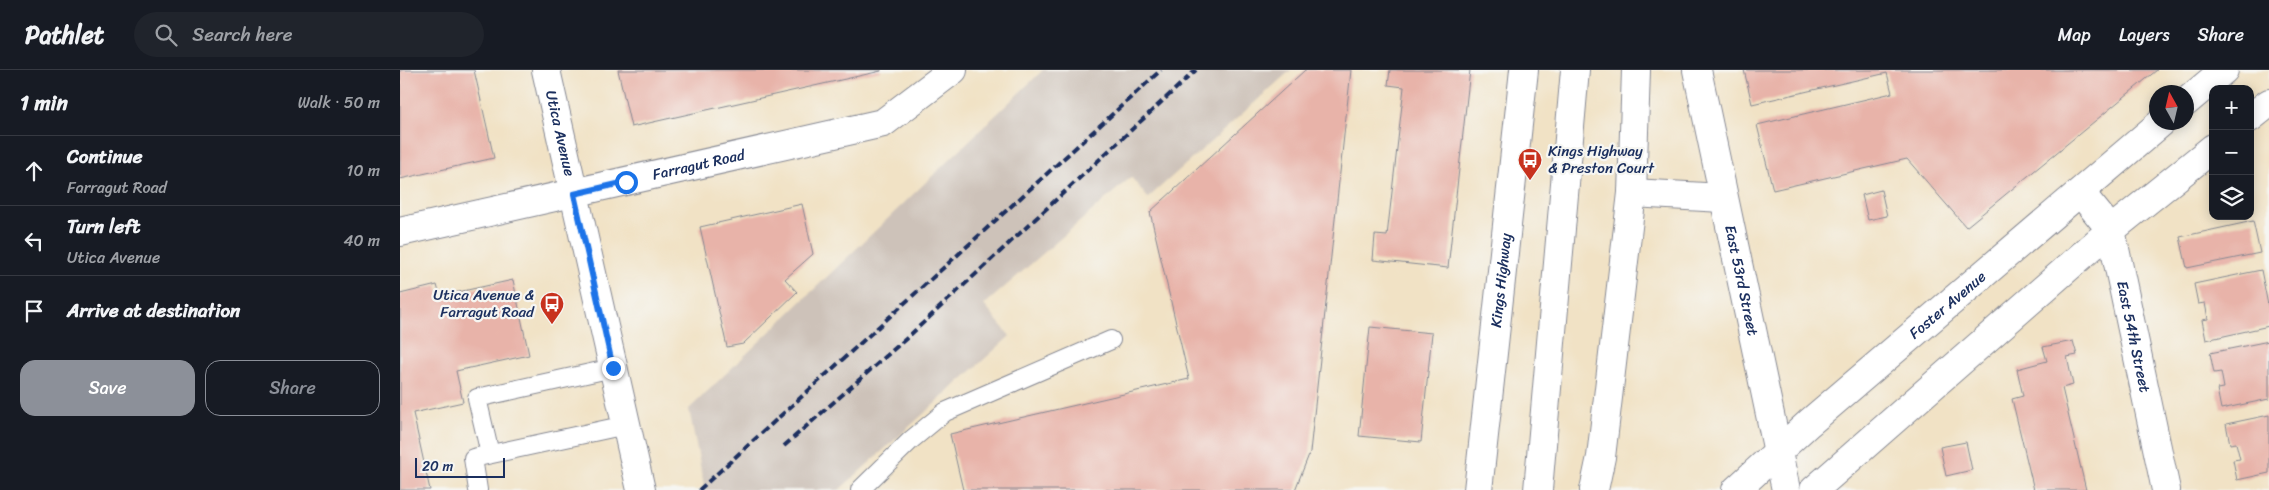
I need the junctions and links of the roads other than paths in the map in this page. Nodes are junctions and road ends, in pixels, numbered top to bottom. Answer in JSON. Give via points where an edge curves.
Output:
{"nodes":[{"id":1,"x":546,"y":70,"type":"edge"},
{"id":2,"x":1524,"y":70,"type":"edge"},
{"id":3,"x":1575,"y":70,"type":"edge"},
{"id":4,"x":1636,"y":70,"type":"edge"},
{"id":5,"x":1696,"y":70,"type":"edge"},
{"id":6,"x":2224,"y":70,"type":"edge"},
{"id":7,"x":947,"y":73,"type":"edge"},
{"id":8,"x":2194,"y":95,"type":"edge"},
{"id":9,"x":2269,"y":102,"type":"edge"},
{"id":10,"x":2254,"y":115,"type":"edge"},
{"id":11,"x":2153,"y":130,"type":"edge"},
{"id":12,"x":2209,"y":151,"type":"edge"},
{"id":13,"x":2080,"y":192,"type":"junction"},
{"id":14,"x":1632,"y":193,"type":"junction"},
{"id":15,"x":574,"y":194,"type":"junction"},
{"id":16,"x":1724,"y":198,"type":"junction"},
{"id":17,"x":2111,"y":230,"type":"junction"},
{"id":18,"x":400,"y":232,"type":"edge"},
{"id":19,"x":1111,"y":340,"type":"dead end"},
{"id":20,"x":613,"y":368,"type":"junction"},
{"id":21,"x":626,"y":425,"type":"junction"},
{"id":22,"x":1777,"y":450,"type":"junction"},
{"id":23,"x":490,"y":454,"type":"junction"},
{"id":24,"x":478,"y":490,"type":"edge"},
{"id":25,"x":641,"y":490,"type":"edge"},
{"id":26,"x":860,"y":490,"type":"edge"},
{"id":27,"x":1478,"y":490,"type":"edge"},
{"id":28,"x":1538,"y":490,"type":"edge"},
{"id":29,"x":1594,"y":490,"type":"edge"},
{"id":30,"x":1736,"y":490,"type":"edge"},
{"id":31,"x":1786,"y":490,"type":"edge"},
{"id":32,"x":1814,"y":490,"type":"edge"},
{"id":33,"x":2166,"y":490,"type":"edge"}],
"edges":[{"from":1,"to":15,"type":"street","name":"Utica Avenue"},
{"from":2,"to":27,"type":"street","name":"Kings Highway"},
{"from":3,"to":28,"type":"street"},
{"from":4,"to":14,"type":"street"},
{"from":5,"to":16,"type":"street","name":"East 53rd Street"},
{"from":6,"to":8,"type":"street"},
{"from":7,"to":15,"type":"street","name":"Farragut Road","via":[[883,123]]},
{"from":9,"to":10,"type":"street"},
{"from":11,"to":13,"type":"street","name":"Foster Avenue"},
{"from":12,"to":17,"type":"street"},
{"from":13,"to":17,"type":"street","name":"East 54th Street"},
{"from":13,"to":22,"type":"street","name":"Foster Avenue"},
{"from":14,"to":16,"type":"street"},
{"from":14,"to":29,"type":"street","via":[[1601,457]]},
{"from":15,"to":18,"type":"street","name":"Farragut Road"},
{"from":15,"to":20,"type":"street","name":"Utica Avenue"},
{"from":16,"to":22,"type":"street","name":"East 53rd Street"},
{"from":17,"to":32,"type":"street"},
{"from":17,"to":33,"type":"street","name":"East 54th Street"},
{"from":19,"to":26,"type":"lane","via":[[945,412],[910,440]]},
{"from":20,"to":21,"type":"street","name":"Utica Avenue"},
{"from":20,"to":23,"type":"lane","via":[[477,398]]},
{"from":21,"to":23,"type":"lane"},
{"from":21,"to":25,"type":"street","name":"Utica Avenue"},
{"from":22,"to":30,"type":"street","name":"Foster Avenue"},
{"from":22,"to":31,"type":"street","name":"East 53rd Street"},
{"from":23,"to":24,"type":"lane","via":[[473,458]]}]}
